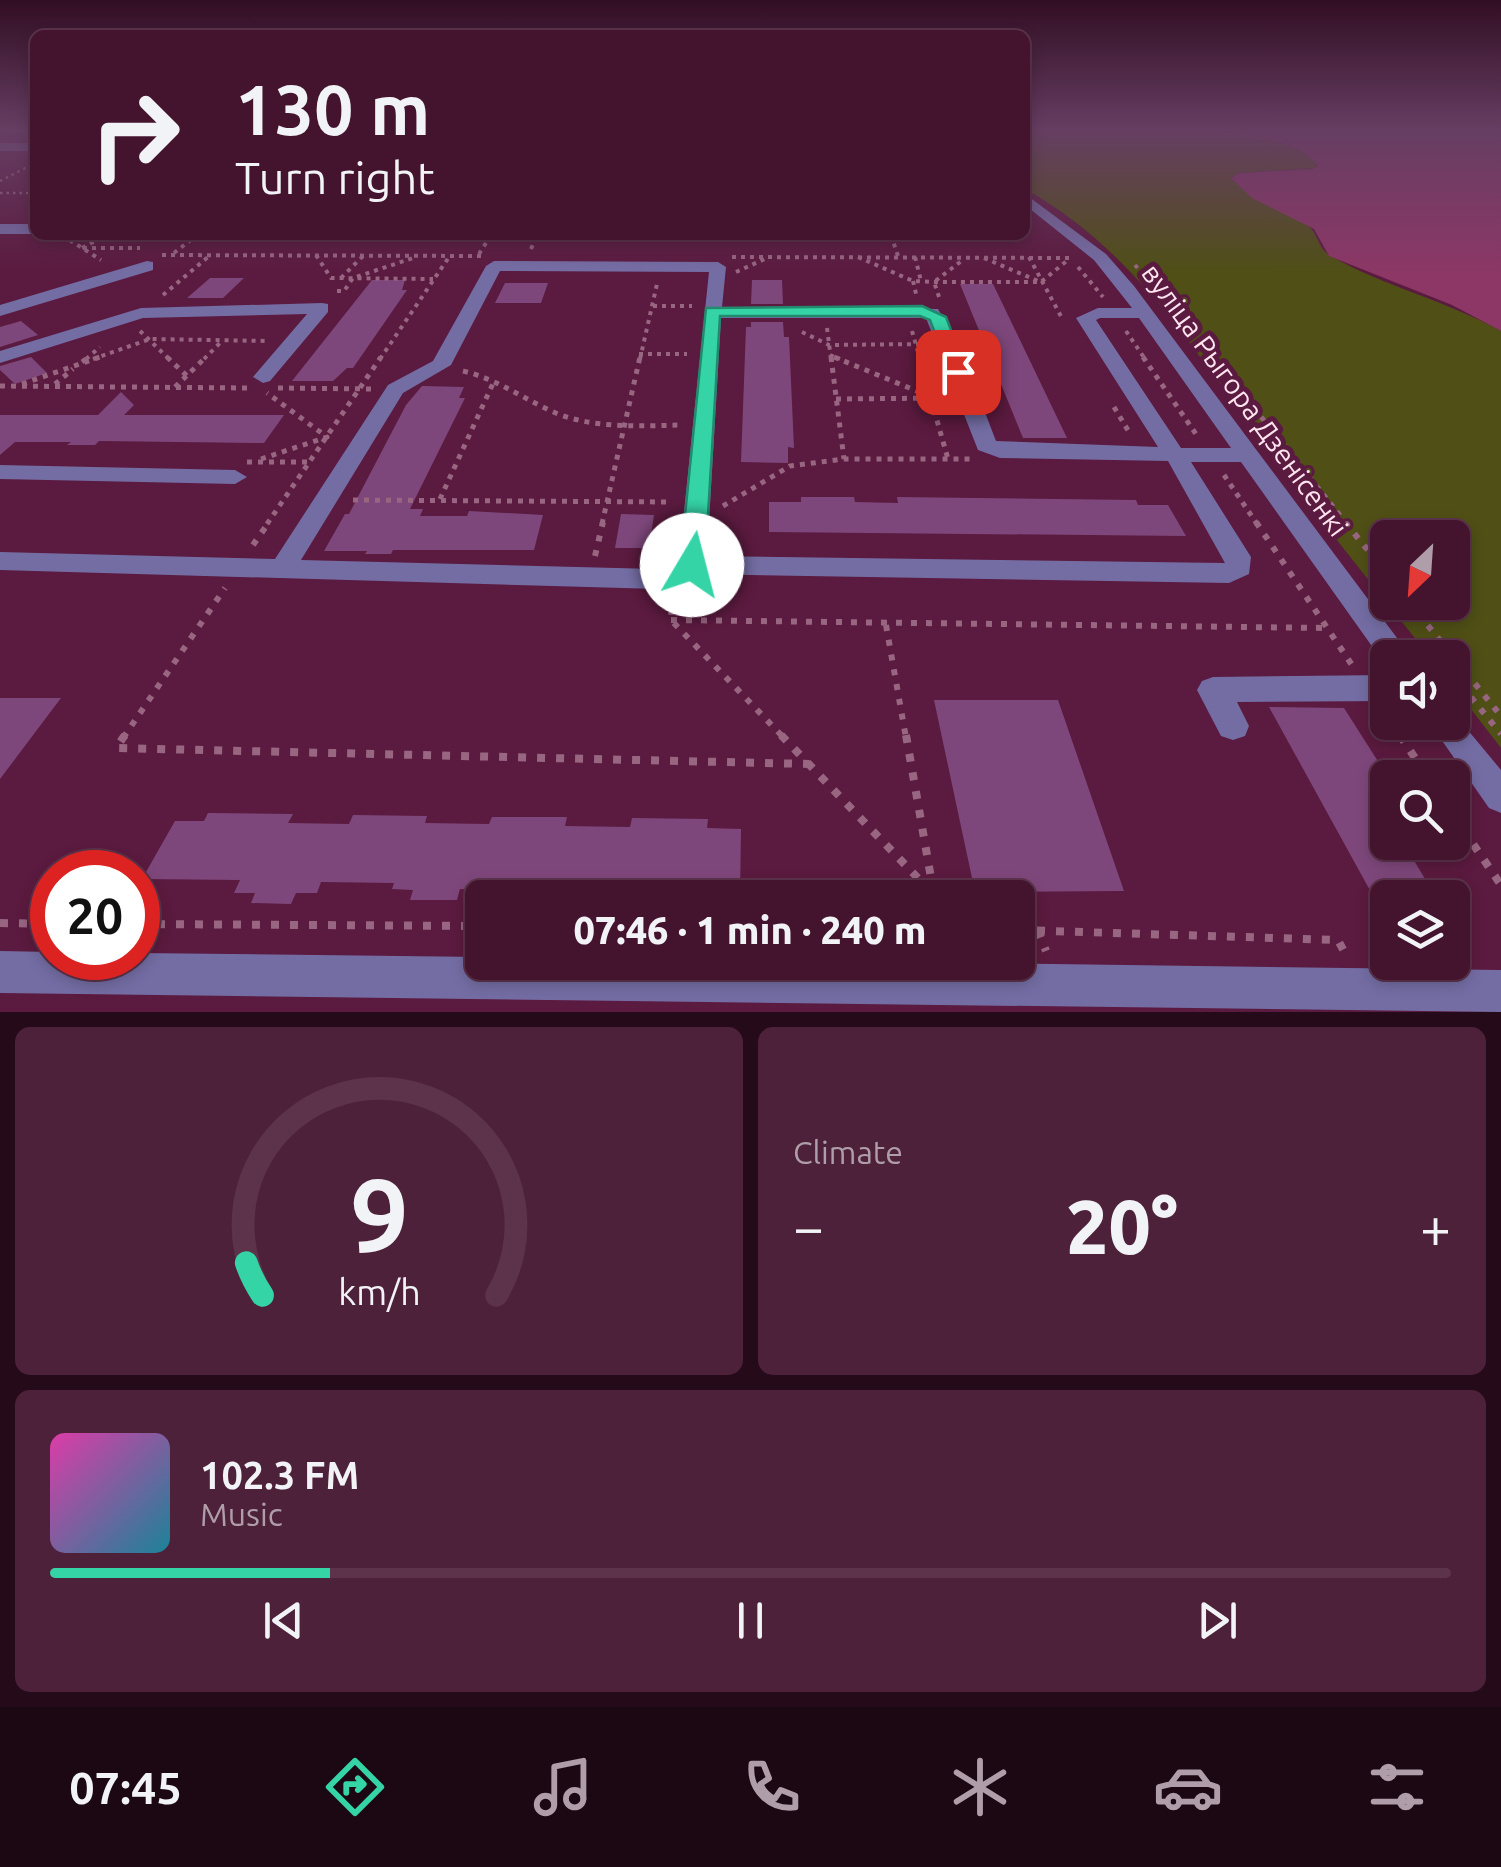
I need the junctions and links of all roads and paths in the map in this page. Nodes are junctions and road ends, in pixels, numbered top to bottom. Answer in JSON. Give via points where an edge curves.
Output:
{"nodes":[{"id":1,"x":30,"y":192,"type":"edge"},
{"id":2,"x":0,"y":193,"type":"edge"},
{"id":3,"x":1030,"y":202,"type":"edge"},
{"id":4,"x":0,"y":228,"type":"edge"},
{"id":5,"x":30,"y":233,"type":"edge"},
{"id":6,"x":70,"y":240,"type":"edge"},
{"id":7,"x":93,"y":240,"type":"edge"},
{"id":8,"x":146,"y":240,"type":"edge"},
{"id":9,"x":190,"y":240,"type":"edge"},
{"id":10,"x":488,"y":240,"type":"edge"},
{"id":11,"x":535,"y":240,"type":"edge"},
{"id":12,"x":893,"y":240,"type":"edge"},
{"id":13,"x":82,"y":248,"type":"junction"},
{"id":14,"x":140,"y":248,"type":"junction"},
{"id":15,"x":171,"y":255,"type":"junction"},
{"id":16,"x":1126,"y":255,"type":"dead end"},
{"id":17,"x":316,"y":256,"type":"junction"},
{"id":18,"x":363,"y":256,"type":"junction"},
{"id":19,"x":421,"y":256,"type":"junction"},
{"id":20,"x":450,"y":256,"type":"junction"},
{"id":21,"x":477,"y":256,"type":"junction"},
{"id":22,"x":494,"y":256,"type":"dead end"},
{"id":23,"x":528,"y":256,"type":"dead end"},
{"id":24,"x":856,"y":256,"type":"junction"},
{"id":25,"x":898,"y":256,"type":"junction"},
{"id":26,"x":730,"y":257,"type":"dead end"},
{"id":27,"x":770,"y":257,"type":"junction"},
{"id":28,"x":915,"y":257,"type":"junction"},
{"id":29,"x":966,"y":257,"type":"junction"},
{"id":30,"x":981,"y":257,"type":"junction"},
{"id":31,"x":1071,"y":258,"type":"junction"},
{"id":32,"x":147,"y":259,"type":"junction"},
{"id":33,"x":660,"y":267,"type":"junction"},
{"id":34,"x":88,"y":268,"type":"dead end"},
{"id":35,"x":728,"y":275,"type":"dead end"},
{"id":36,"x":353,"y":278,"type":"junction"},
{"id":37,"x":433,"y":279,"type":"junction"},
{"id":38,"x":922,"y":281,"type":"junction"},
{"id":39,"x":934,"y":282,"type":"junction"},
{"id":40,"x":1041,"y":282,"type":"junction"},
{"id":41,"x":335,"y":295,"type":"junction"},
{"id":42,"x":939,"y":298,"type":"dead end"},
{"id":43,"x":825,"y":310,"type":"junction"},
{"id":44,"x":907,"y":311,"type":"junction"},
{"id":45,"x":0,"y":312,"type":"edge"},
{"id":46,"x":712,"y":312,"type":"junction"},
{"id":47,"x":760,"y":312,"type":"junction"},
{"id":48,"x":1114,"y":313,"type":"junction"},
{"id":49,"x":1145,"y":314,"type":"junction"},
{"id":50,"x":130,"y":322,"type":"dead end"},
{"id":51,"x":150,"y":340,"type":"junction"},
{"id":52,"x":222,"y":341,"type":"junction"},
{"id":53,"x":293,"y":342,"type":"junction"},
{"id":54,"x":915,"y":344,"type":"junction"},
{"id":55,"x":829,"y":345,"type":"junction"},
{"id":56,"x":949,"y":345,"type":"junction"},
{"id":57,"x":639,"y":354,"type":"junction"},
{"id":58,"x":709,"y":354,"type":"junction"},
{"id":59,"x":830,"y":355,"type":"junction"},
{"id":60,"x":0,"y":357,"type":"edge"},
{"id":61,"x":440,"y":365,"type":"junction"},
{"id":62,"x":186,"y":376,"type":"junction"},
{"id":63,"x":494,"y":379,"type":"junction"},
{"id":64,"x":262,"y":382,"type":"junction"},
{"id":65,"x":14,"y":386,"type":"junction"},
{"id":66,"x":175,"y":387,"type":"junction"},
{"id":67,"x":395,"y":388,"type":"junction"},
{"id":68,"x":0,"y":389,"type":"edge"},
{"id":69,"x":360,"y":389,"type":"junction"},
{"id":70,"x":932,"y":398,"type":"junction"},
{"id":71,"x":967,"y":398,"type":"junction"},
{"id":72,"x":836,"y":399,"type":"junction"},
{"id":73,"x":706,"y":425,"type":"junction"},
{"id":74,"x":622,"y":426,"type":"junction"},
{"id":75,"x":327,"y":437,"type":"junction"},
{"id":76,"x":1174,"y":454,"type":"junction"},
{"id":77,"x":1210,"y":454,"type":"junction"},
{"id":78,"x":1248,"y":454,"type":"junction"},
{"id":79,"x":948,"y":458,"type":"junction"},
{"id":80,"x":844,"y":459,"type":"junction"},
{"id":81,"x":987,"y":459,"type":"dead end"},
{"id":82,"x":244,"y":469,"type":"joint"},
{"id":83,"x":0,"y":472,"type":"edge"},
{"id":84,"x":285,"y":499,"type":"junction"},
{"id":85,"x":735,"y":499,"type":"junction"},
{"id":86,"x":325,"y":500,"type":"junction"},
{"id":87,"x":439,"y":501,"type":"junction"},
{"id":88,"x":606,"y":504,"type":"junction"},
{"id":89,"x":700,"y":510,"type":"junction"},
{"id":90,"x":1370,"y":553,"type":"edge"},
{"id":91,"x":0,"y":561,"type":"edge"},
{"id":92,"x":692,"y":565,"type":"junction"},
{"id":93,"x":592,"y":566,"type":"dead end"},
{"id":94,"x":238,"y":568,"type":"junction"},
{"id":95,"x":282,"y":569,"type":"junction"},
{"id":96,"x":659,"y":579,"type":"junction"},
{"id":97,"x":671,"y":620,"type":"junction"},
{"id":98,"x":1424,"y":620,"type":"edge"},
{"id":99,"x":886,"y":624,"type":"junction"},
{"id":100,"x":1327,"y":628,"type":"junction"},
{"id":101,"x":1384,"y":640,"type":"edge"},
{"id":102,"x":1440,"y":640,"type":"edge"},
{"id":103,"x":1470,"y":677,"type":"edge"},
{"id":104,"x":1370,"y":680,"type":"edge"},
{"id":105,"x":1370,"y":688,"type":"edge"},
{"id":106,"x":1470,"y":696,"type":"edge"},
{"id":107,"x":1501,"y":716,"type":"edge"},
{"id":108,"x":1234,"y":726,"type":"dead end"},
{"id":109,"x":1501,"y":734,"type":"edge"},
{"id":110,"x":1458,"y":740,"type":"edge"},
{"id":111,"x":809,"y":764,"type":"junction"},
{"id":112,"x":1501,"y":797,"type":"edge"},
{"id":113,"x":1470,"y":840,"type":"edge"},
{"id":114,"x":919,"y":880,"type":"edge"},
{"id":115,"x":931,"y":880,"type":"edge"},
{"id":116,"x":1501,"y":885,"type":"edge"},
{"id":117,"x":0,"y":924,"type":"edge"},
{"id":118,"x":30,"y":924,"type":"edge"},
{"id":119,"x":160,"y":924,"type":"edge"},
{"id":120,"x":465,"y":926,"type":"edge"},
{"id":121,"x":1035,"y":931,"type":"edge"},
{"id":122,"x":0,"y":972,"type":"edge"},
{"id":123,"x":1364,"y":988,"type":"junction"},
{"id":124,"x":1501,"y":991,"type":"edge"}],
"edges":[{"from":1,"to":2,"type":"path"},
{"from":3,"to":49,"type":"street","name":"вуліца Рыгора Дзенісенкі","via":[[1100,257]]},
{"from":4,"to":5,"type":"street"},
{"from":6,"to":13,"type":"path"},
{"from":7,"to":13,"type":"path"},
{"from":8,"to":14,"type":"path"},
{"from":9,"to":15,"type":"path"},
{"from":10,"to":21,"type":"path"},
{"from":11,"to":23,"type":"path"},
{"from":12,"to":25,"type":"path"},
{"from":13,"to":14,"type":"path"},
{"from":13,"to":34,"type":"path","via":[[105,263]]},
{"from":14,"to":32,"type":"path"},
{"from":15,"to":17,"type":"path"},
{"from":15,"to":32,"type":"path"},
{"from":16,"to":90,"type":"path"},
{"from":17,"to":18,"type":"path"},
{"from":17,"to":41,"type":"path"},
{"from":18,"to":19,"type":"path"},
{"from":18,"to":41,"type":"path"},
{"from":19,"to":20,"type":"path"},
{"from":19,"to":36,"type":"path"},
{"from":20,"to":21,"type":"path"},
{"from":20,"to":37,"type":"path"},
{"from":21,"to":22,"type":"path"},
{"from":24,"to":25,"type":"path"},
{"from":24,"to":27,"type":"path"},
{"from":24,"to":38,"type":"path"},
{"from":25,"to":28,"type":"path"},
{"from":26,"to":27,"type":"path"},
{"from":27,"to":35,"type":"path"},
{"from":28,"to":29,"type":"path"},
{"from":28,"to":38,"type":"path"},
{"from":29,"to":30,"type":"path"},
{"from":29,"to":39,"type":"path"},
{"from":30,"to":31,"type":"path"},
{"from":30,"to":40,"type":"path"},
{"from":31,"to":40,"type":"path"},
{"from":31,"to":48,"type":"path"},
{"from":32,"to":45,"type":"street"},
{"from":33,"to":46,"type":"street","via":[[718,268]]},
{"from":33,"to":57,"type":"path"},
{"from":33,"to":61,"type":"street","via":[[494,266]]},
{"from":36,"to":37,"type":"path"},
{"from":36,"to":41,"type":"path"},
{"from":36,"to":41,"type":"path"},
{"from":37,"to":69,"type":"path"},
{"from":38,"to":39,"type":"path"},
{"from":39,"to":40,"type":"path"},
{"from":39,"to":42,"type":"path"},
{"from":41,"to":53,"type":"street"},
{"from":41,"to":60,"type":"street","via":[[141,313]]},
{"from":43,"to":44,"type":"street"},
{"from":43,"to":47,"type":"street"},
{"from":43,"to":55,"type":"path"},
{"from":44,"to":54,"type":"path"},
{"from":44,"to":56,"type":"street","via":[[938,317]]},
{"from":46,"to":47,"type":"street"},
{"from":46,"to":58,"type":"street"},
{"from":47,"to":55,"type":"path"},
{"from":48,"to":49,"type":"street"},
{"from":48,"to":76,"type":"street","via":[[1085,318]]},
{"from":48,"to":77,"type":"path"},
{"from":49,"to":78,"type":"street","name":"вуліца Рыгора Дзенісенкі"},
{"from":50,"to":51,"type":"path"},
{"from":51,"to":52,"type":"path"},
{"from":51,"to":62,"type":"path"},
{"from":51,"to":65,"type":"path"},
{"from":52,"to":53,"type":"path"},
{"from":52,"to":62,"type":"path"},
{"from":53,"to":64,"type":"street"},
{"from":54,"to":55,"type":"path"},
{"from":54,"to":56,"type":"path"},
{"from":54,"to":70,"type":"path"},
{"from":55,"to":59,"type":"path"},
{"from":56,"to":71,"type":"street"},
{"from":57,"to":58,"type":"path"},
{"from":57,"to":74,"type":"path"},
{"from":58,"to":73,"type":"street"},
{"from":59,"to":70,"type":"path"},
{"from":59,"to":72,"type":"path"},
{"from":61,"to":63,"type":"path"},
{"from":61,"to":67,"type":"street"},
{"from":62,"to":66,"type":"path"},
{"from":63,"to":74,"type":"path","via":[[552,412]]},
{"from":63,"to":87,"type":"path"},
{"from":64,"to":66,"type":"path"},
{"from":64,"to":69,"type":"path"},
{"from":64,"to":75,"type":"path"},
{"from":65,"to":66,"type":"path"},
{"from":65,"to":68,"type":"path"},
{"from":67,"to":69,"type":"path"},
{"from":67,"to":86,"type":"street"},
{"from":69,"to":75,"type":"path"},
{"from":70,"to":71,"type":"path"},
{"from":70,"to":72,"type":"path"},
{"from":70,"to":79,"type":"path"},
{"from":71,"to":76,"type":"street","via":[[986,445],[1000,451]]},
{"from":72,"to":80,"type":"path"},
{"from":73,"to":74,"type":"path"},
{"from":73,"to":89,"type":"street"},
{"from":74,"to":88,"type":"path"},
{"from":75,"to":82,"type":"path"},
{"from":75,"to":84,"type":"path"},
{"from":76,"to":77,"type":"street"},
{"from":76,"to":92,"type":"street","via":[[1238,557],[1239,567],[1228,573]]},
{"from":77,"to":78,"type":"street"},
{"from":77,"to":100,"type":"path"},
{"from":78,"to":101,"type":"street","name":"вуліца Рыгора Дзенісенкі"},
{"from":79,"to":80,"type":"path"},
{"from":79,"to":81,"type":"path"},
{"from":80,"to":85,"type":"path","via":[[790,466]]},
{"from":82,"to":83,"type":"street"},
{"from":84,"to":86,"type":"path"},
{"from":84,"to":94,"type":"path"},
{"from":85,"to":89,"type":"path"},
{"from":85,"to":89,"type":"path"},
{"from":86,"to":87,"type":"path"},
{"from":86,"to":95,"type":"street"},
{"from":87,"to":88,"type":"path"},
{"from":88,"to":89,"type":"path"},
{"from":88,"to":93,"type":"path"},
{"from":89,"to":92,"type":"street"},
{"from":91,"to":94,"type":"street"},
{"from":92,"to":96,"type":"street"},
{"from":94,"to":95,"type":"street"},
{"from":94,"to":111,"type":"path","via":[[116,748]]},
{"from":95,"to":96,"type":"street"},
{"from":96,"to":97,"type":"path","via":[[673,595]]},
{"from":97,"to":99,"type":"path"},
{"from":97,"to":111,"type":"path"},
{"from":98,"to":102,"type":"path"},
{"from":99,"to":100,"type":"path"},
{"from":99,"to":115,"type":"path"},
{"from":100,"to":104,"type":"path"},
{"from":103,"to":107,"type":"path"},
{"from":105,"to":108,"type":"street","via":[[1213,690]]},
{"from":106,"to":109,"type":"path"},
{"from":110,"to":112,"type":"street"},
{"from":111,"to":114,"type":"path"},
{"from":113,"to":116,"type":"path"},
{"from":117,"to":118,"type":"path"},
{"from":119,"to":120,"type":"path"},
{"from":121,"to":123,"type":"path","via":[[1338,940]]},
{"from":122,"to":123,"type":"street"},
{"from":123,"to":124,"type":"street"}]}
